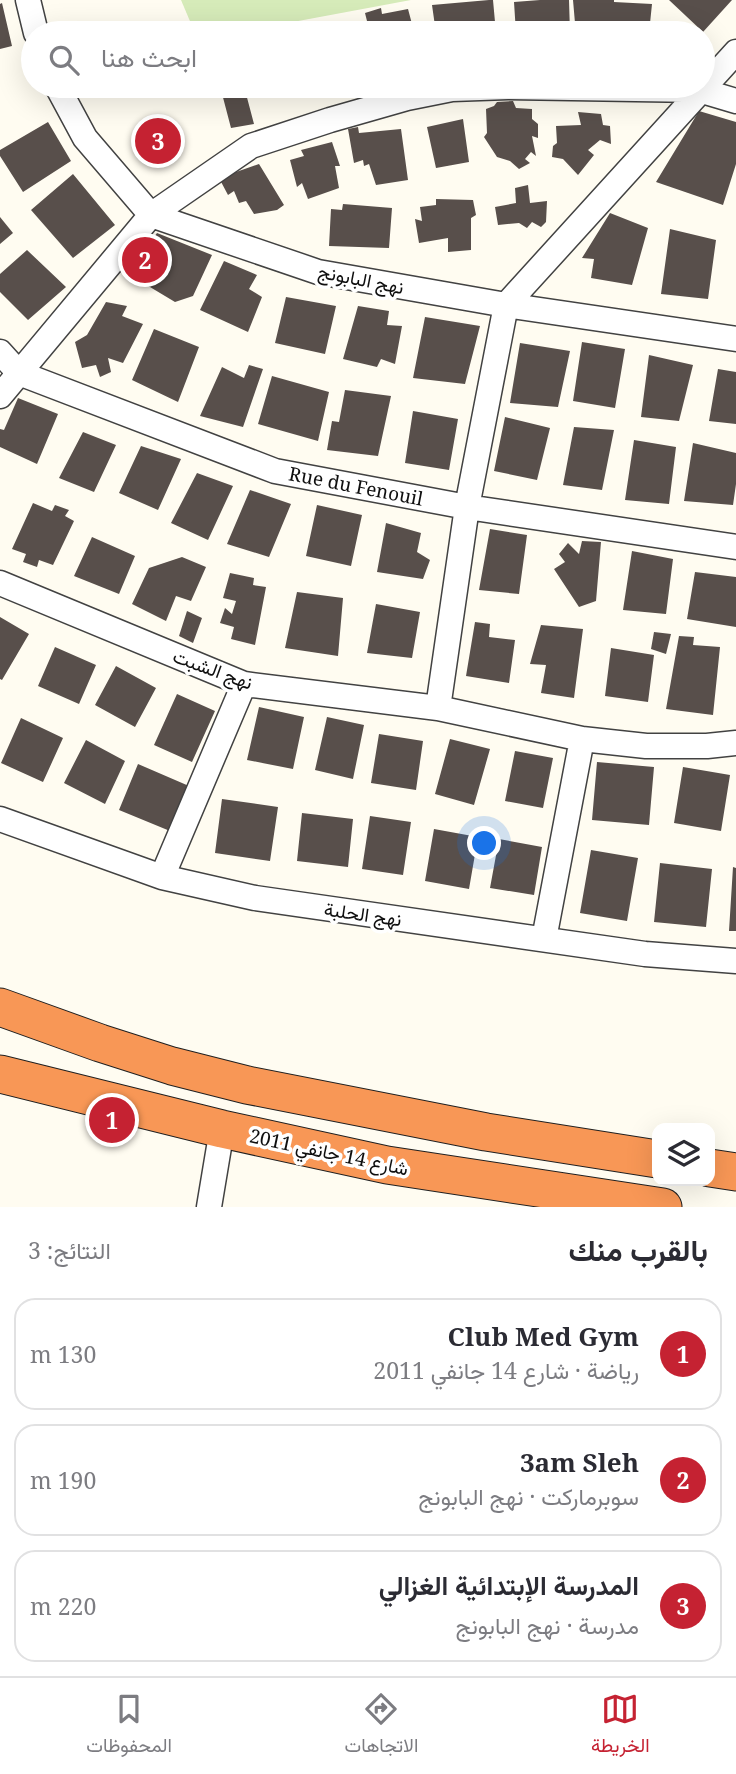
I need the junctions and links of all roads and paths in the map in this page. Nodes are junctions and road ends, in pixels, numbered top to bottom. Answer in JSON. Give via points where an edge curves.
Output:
{"nodes":[{"id":1,"x":28,"y":0,"type":"edge"},
{"id":2,"x":33,"y":21,"type":"edge"},
{"id":3,"x":736,"y":52,"type":"edge"},
{"id":4,"x":715,"y":74,"type":"edge"},
{"id":5,"x":715,"y":95,"type":"edge"},
{"id":6,"x":63,"y":98,"type":"edge"},
{"id":7,"x":404,"y":98,"type":"edge"},
{"id":8,"x":692,"y":98,"type":"edge"},
{"id":9,"x":736,"y":101,"type":"edge"},
{"id":10,"x":151,"y":215,"type":"junction"},
{"id":11,"x":506,"y":305,"type":"junction"},
{"id":12,"x":736,"y":339,"type":"edge"},
{"id":13,"x":0,"y":352,"type":"edge"},
{"id":14,"x":19,"y":373,"type":"junction"},
{"id":15,"x":0,"y":396,"type":"edge"},
{"id":16,"x":467,"y":507,"type":"junction"},
{"id":17,"x":736,"y":547,"type":"edge"},
{"id":18,"x":0,"y":583,"type":"edge"},
{"id":19,"x":244,"y":684,"type":"junction"},
{"id":20,"x":438,"y":708,"type":"junction"},
{"id":21,"x":582,"y":739,"type":"junction"},
{"id":22,"x":736,"y":743,"type":"edge"},
{"id":23,"x":0,"y":819,"type":"edge"},
{"id":24,"x":162,"y":877,"type":"junction"},
{"id":25,"x":544,"y":939,"type":"junction"},
{"id":26,"x":736,"y":961,"type":"edge"},
{"id":27,"x":0,"y":1007,"type":"edge"},
{"id":28,"x":0,"y":1074,"type":"edge"},
{"id":29,"x":222,"y":1129,"type":"junction"},
{"id":30,"x":652,"y":1158,"type":"edge"},
{"id":31,"x":715,"y":1169,"type":"edge"},
{"id":32,"x":736,"y":1172,"type":"edge"},
{"id":33,"x":209,"y":1207,"type":"edge"},
{"id":34,"x":663,"y":1207,"type":"edge"}],
"edges":[{"from":1,"to":2,"type":"street"},
{"from":3,"to":4,"type":"street"},
{"from":5,"to":9,"type":"street"},
{"from":6,"to":10,"type":"street","via":[[85,138]]},
{"from":7,"to":10,"type":"street","via":[[251,146]]},
{"from":8,"to":11,"type":"street"},
{"from":10,"to":11,"type":"street","name":"نهج البابونج","via":[[318,272]]},
{"from":10,"to":14,"type":"street"},
{"from":11,"to":12,"type":"street","name":"نهج البابونج"},
{"from":11,"to":16,"type":"street"},
{"from":13,"to":14,"type":"street","name":"Rue du Fenouil"},
{"from":14,"to":15,"type":"street"},
{"from":14,"to":16,"type":"street","name":"Rue du Fenouil","via":[[275,471]]},
{"from":16,"to":17,"type":"street","name":"Rue du Fenouil"},
{"from":16,"to":20,"type":"street"},
{"from":18,"to":19,"type":"street","name":"نهج الشبت"},
{"from":19,"to":20,"type":"street","name":"نهج الشبت"},
{"from":19,"to":24,"type":"street"},
{"from":20,"to":21,"type":"street"},
{"from":21,"to":22,"type":"street","via":[[646,746]]},
{"from":21,"to":25,"type":"street"},
{"from":23,"to":24,"type":"street","name":"نهج الحلبة"},
{"from":24,"to":25,"type":"street","name":"نهج الحلبة","via":[[267,900]]},
{"from":25,"to":26,"type":"street","name":"نهج الحلبة"},
{"from":27,"to":30,"type":"highway","via":[[160,1063],[247,1085],[485,1132]]},
{"from":28,"to":29,"type":"highway","name":"شارع 14 جانفي 2011"},
{"from":29,"to":33,"type":"street"},
{"from":29,"to":34,"type":"highway","name":"شارع 14 جانفي 2011","via":[[387,1165]]},
{"from":31,"to":32,"type":"highway"}]}
